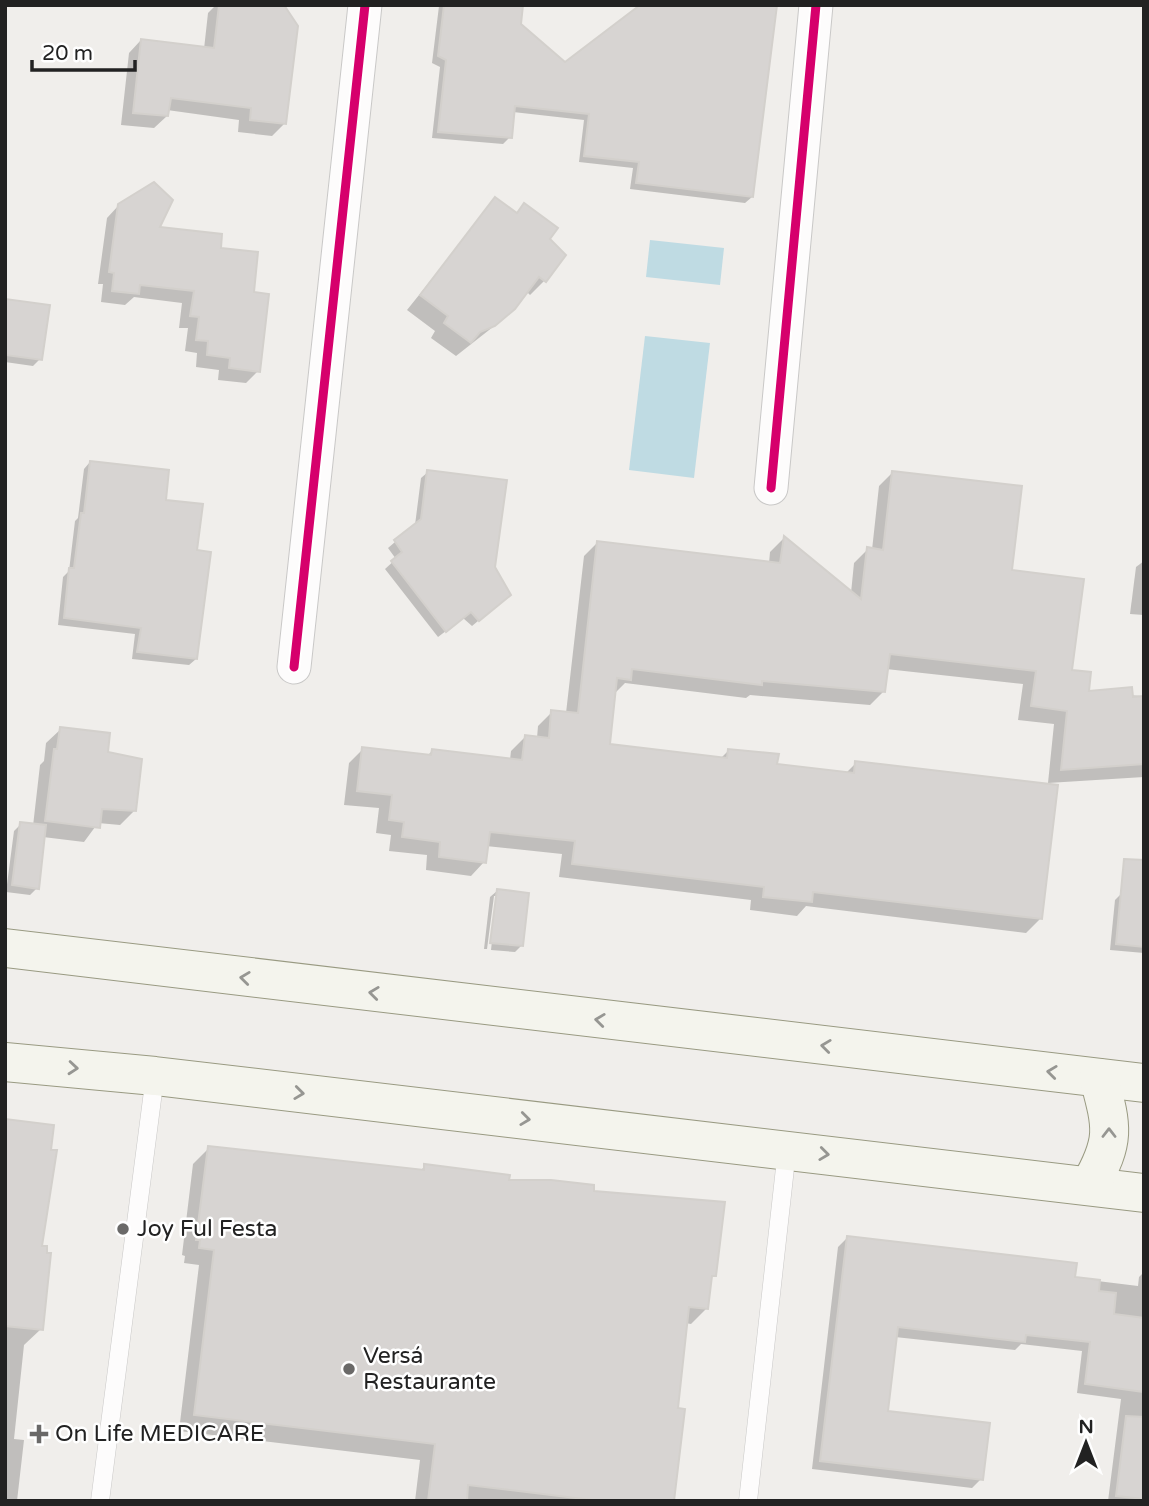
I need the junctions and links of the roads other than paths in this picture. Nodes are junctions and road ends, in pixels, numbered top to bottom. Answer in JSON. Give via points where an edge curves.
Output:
{"nodes":[{"id":1,"x":365,"y":5,"type":"edge"},
{"id":2,"x":816,"y":5,"type":"edge"},
{"id":3,"x":771,"y":488,"type":"dead end"},
{"id":4,"x":294,"y":667,"type":"dead end"},
{"id":5,"x":5,"y":948,"type":"edge"},
{"id":6,"x":5,"y":1062,"type":"edge"},
{"id":7,"x":155,"y":1076,"type":"junction"},
{"id":8,"x":1099,"y":1078,"type":"junction"},
{"id":9,"x":1144,"y":1083,"type":"edge"},
{"id":10,"x":787,"y":1150,"type":"junction"},
{"id":11,"x":1090,"y":1185,"type":"junction"},
{"id":12,"x":1144,"y":1193,"type":"edge"},
{"id":13,"x":100,"y":1501,"type":"edge"},
{"id":14,"x":748,"y":1501,"type":"edge"}],
"edges":[{"from":1,"to":4,"type":"street"},
{"from":2,"to":3,"type":"street"},
{"from":8,"to":5,"type":"main road","one_way":true},
{"from":6,"to":7,"type":"main road","one_way":true},
{"from":7,"to":10,"type":"main road","one_way":true},
{"from":7,"to":13,"type":"lane"},
{"from":8,"to":9,"type":"main road"},
{"from":11,"to":8,"type":"main road","one_way":true,"via":[[1110,1146]]},
{"from":10,"to":11,"type":"main road","one_way":true},
{"from":10,"to":14,"type":"lane"},
{"from":11,"to":12,"type":"main road"}]}
